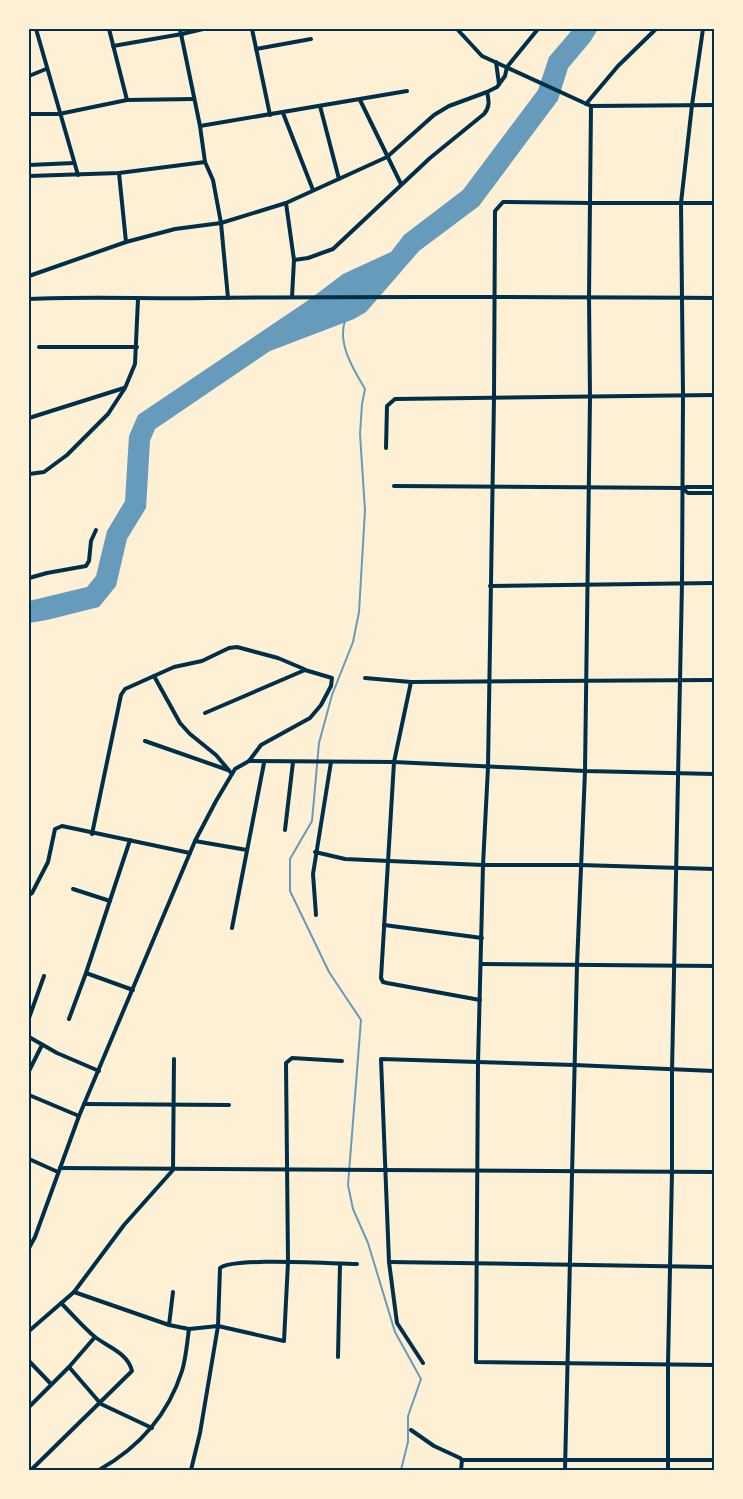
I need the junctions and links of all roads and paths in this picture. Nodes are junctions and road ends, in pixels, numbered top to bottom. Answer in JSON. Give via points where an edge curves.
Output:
{"nodes":[{"id":1,"x":36,"y":29,"type":"edge"},
{"id":2,"x":109,"y":29,"type":"edge"},
{"id":3,"x":180,"y":29,"type":"edge"},
{"id":4,"x":202,"y":29,"type":"edge"},
{"id":5,"x":252,"y":29,"type":"edge"},
{"id":6,"x":457,"y":29,"type":"edge"},
{"id":7,"x":538,"y":29,"type":"edge"},
{"id":8,"x":656,"y":29,"type":"edge"},
{"id":9,"x":703,"y":29,"type":"edge"},
{"id":10,"x":182,"y":34,"type":"junction"},
{"id":11,"x":311,"y":39,"type":"dead end"},
{"id":12,"x":114,"y":46,"type":"junction"},
{"id":13,"x":256,"y":49,"type":"junction"},
{"id":14,"x":496,"y":62,"type":"junction"},
{"id":15,"x":507,"y":67,"type":"junction"},
{"id":16,"x":46,"y":69,"type":"junction"},
{"id":17,"x":29,"y":76,"type":"edge"},
{"id":18,"x":499,"y":84,"type":"junction"},
{"id":19,"x":407,"y":91,"type":"dead end"},
{"id":20,"x":487,"y":92,"type":"junction"},
{"id":21,"x":194,"y":99,"type":"junction"},
{"id":22,"x":128,"y":100,"type":"junction"},
{"id":23,"x":360,"y":100,"type":"junction"},
{"id":24,"x":588,"y":105,"type":"junction"},
{"id":25,"x":692,"y":105,"type":"junction"},
{"id":26,"x":714,"y":105,"type":"edge"},
{"id":27,"x":320,"y":106,"type":"junction"},
{"id":28,"x":283,"y":113,"type":"junction"},
{"id":29,"x":29,"y":114,"type":"edge"},
{"id":30,"x":59,"y":114,"type":"junction"},
{"id":31,"x":270,"y":115,"type":"junction"},
{"id":32,"x":200,"y":126,"type":"junction"},
{"id":33,"x":388,"y":157,"type":"junction"},
{"id":34,"x":205,"y":162,"type":"junction"},
{"id":35,"x":74,"y":164,"type":"junction"},
{"id":36,"x":29,"y":165,"type":"edge"},
{"id":37,"x":119,"y":173,"type":"junction"},
{"id":38,"x":78,"y":175,"type":"junction"},
{"id":39,"x":29,"y":176,"type":"edge"},
{"id":40,"x":339,"y":179,"type":"junction"},
{"id":41,"x":401,"y":184,"type":"junction"},
{"id":42,"x":313,"y":190,"type":"junction"},
{"id":43,"x":286,"y":203,"type":"junction"},
{"id":44,"x":681,"y":203,"type":"junction"},
{"id":45,"x":714,"y":203,"type":"edge"},
{"id":46,"x":590,"y":204,"type":"junction"},
{"id":47,"x":221,"y":224,"type":"junction"},
{"id":48,"x":126,"y":242,"type":"junction"},
{"id":49,"x":294,"y":260,"type":"junction"},
{"id":50,"x":29,"y":276,"type":"edge"},
{"id":51,"x":494,"y":296,"type":"junction"},
{"id":52,"x":293,"y":297,"type":"junction"},
{"id":53,"x":589,"y":297,"type":"junction"},
{"id":54,"x":228,"y":298,"type":"junction"},
{"id":55,"x":683,"y":298,"type":"junction"},
{"id":56,"x":714,"y":298,"type":"edge"},
{"id":57,"x":29,"y":299,"type":"edge"},
{"id":58,"x":138,"y":299,"type":"junction"},
{"id":59,"x":39,"y":347,"type":"dead end"},
{"id":60,"x":137,"y":347,"type":"junction"},
{"id":61,"x":125,"y":388,"type":"junction"},
{"id":62,"x":683,"y":395,"type":"junction"},
{"id":63,"x":714,"y":395,"type":"edge"},
{"id":64,"x":494,"y":398,"type":"junction"},
{"id":65,"x":590,"y":398,"type":"junction"},
{"id":66,"x":29,"y":418,"type":"edge"},
{"id":67,"x":386,"y":448,"type":"dead end"},
{"id":68,"x":29,"y":474,"type":"edge"},
{"id":69,"x":394,"y":486,"type":"dead end"},
{"id":70,"x":493,"y":486,"type":"junction"},
{"id":71,"x":714,"y":487,"type":"edge"},
{"id":72,"x":588,"y":488,"type":"junction"},
{"id":73,"x":682,"y":488,"type":"junction"},
{"id":74,"x":714,"y":493,"type":"edge"},
{"id":75,"x":96,"y":530,"type":"dead end"},
{"id":76,"x":29,"y":578,"type":"edge"},
{"id":77,"x":682,"y":583,"type":"junction"},
{"id":78,"x":714,"y":583,"type":"edge"},
{"id":79,"x":587,"y":585,"type":"junction"},
{"id":80,"x":490,"y":586,"type":"junction"},
{"id":81,"x":305,"y":670,"type":"junction"},
{"id":82,"x":154,"y":676,"type":"junction"},
{"id":83,"x":365,"y":678,"type":"dead end"},
{"id":84,"x":680,"y":680,"type":"junction"},
{"id":85,"x":714,"y":680,"type":"edge"},
{"id":86,"x":586,"y":681,"type":"junction"},
{"id":87,"x":411,"y":682,"type":"junction"},
{"id":88,"x":488,"y":682,"type":"junction"},
{"id":89,"x":205,"y":713,"type":"dead end"},
{"id":90,"x":145,"y":741,"type":"dead end"},
{"id":91,"x":249,"y":761,"type":"junction"},
{"id":92,"x":293,"y":762,"type":"junction"},
{"id":93,"x":331,"y":762,"type":"junction"},
{"id":94,"x":394,"y":762,"type":"junction"},
{"id":95,"x":264,"y":763,"type":"junction"},
{"id":96,"x":488,"y":767,"type":"junction"},
{"id":97,"x":584,"y":771,"type":"junction"},
{"id":98,"x":231,"y":772,"type":"junction"},
{"id":99,"x":679,"y":773,"type":"junction"},
{"id":100,"x":714,"y":774,"type":"edge"},
{"id":101,"x":286,"y":830,"type":"dead end"},
{"id":102,"x":92,"y":834,"type":"junction"},
{"id":103,"x":130,"y":840,"type":"junction"},
{"id":104,"x":195,"y":841,"type":"junction"},
{"id":105,"x":247,"y":850,"type":"junction"},
{"id":106,"x":315,"y":852,"type":"junction"},
{"id":107,"x":190,"y":853,"type":"junction"},
{"id":108,"x":389,"y":861,"type":"junction"},
{"id":109,"x":483,"y":865,"type":"junction"},
{"id":110,"x":580,"y":865,"type":"junction"},
{"id":111,"x":676,"y":868,"type":"junction"},
{"id":112,"x":714,"y":869,"type":"edge"},
{"id":113,"x":73,"y":889,"type":"dead end"},
{"id":114,"x":29,"y":895,"type":"edge"},
{"id":115,"x":110,"y":901,"type":"junction"},
{"id":116,"x":316,"y":915,"type":"dead end"},
{"id":117,"x":384,"y":925,"type":"junction"},
{"id":118,"x":232,"y":928,"type":"dead end"},
{"id":119,"x":482,"y":938,"type":"junction"},
{"id":120,"x":481,"y":964,"type":"junction"},
{"id":121,"x":577,"y":965,"type":"junction"},
{"id":122,"x":675,"y":966,"type":"junction"},
{"id":123,"x":714,"y":966,"type":"edge"},
{"id":124,"x":86,"y":973,"type":"junction"},
{"id":125,"x":44,"y":976,"type":"dead end"},
{"id":126,"x":133,"y":990,"type":"junction"},
{"id":127,"x":480,"y":1000,"type":"junction"},
{"id":128,"x":29,"y":1018,"type":"edge"},
{"id":129,"x":69,"y":1019,"type":"dead end"},
{"id":130,"x":29,"y":1036,"type":"edge"},
{"id":131,"x":42,"y":1045,"type":"junction"},
{"id":132,"x":174,"y":1059,"type":"dead end"},
{"id":133,"x":342,"y":1060,"type":"dead end"},
{"id":134,"x":478,"y":1063,"type":"junction"},
{"id":135,"x":574,"y":1065,"type":"junction"},
{"id":136,"x":672,"y":1070,"type":"junction"},
{"id":137,"x":29,"y":1071,"type":"edge"},
{"id":138,"x":99,"y":1071,"type":"junction"},
{"id":139,"x":714,"y":1071,"type":"edge"},
{"id":140,"x":29,"y":1095,"type":"edge"},
{"id":141,"x":84,"y":1104,"type":"junction"},
{"id":142,"x":174,"y":1105,"type":"junction"},
{"id":143,"x":229,"y":1105,"type":"dead end"},
{"id":144,"x":79,"y":1116,"type":"junction"},
{"id":145,"x":29,"y":1159,"type":"edge"},
{"id":146,"x":286,"y":1169,"type":"junction"},
{"id":147,"x":59,"y":1170,"type":"junction"},
{"id":148,"x":173,"y":1170,"type":"junction"},
{"id":149,"x":572,"y":1170,"type":"junction"},
{"id":150,"x":386,"y":1171,"type":"junction"},
{"id":151,"x":478,"y":1171,"type":"junction"},
{"id":152,"x":672,"y":1172,"type":"junction"},
{"id":153,"x":714,"y":1172,"type":"edge"},
{"id":154,"x":29,"y":1234,"type":"edge"},
{"id":155,"x":35,"y":1237,"type":"junction"},
{"id":156,"x":29,"y":1248,"type":"edge"},
{"id":157,"x":288,"y":1262,"type":"junction"},
{"id":158,"x":388,"y":1262,"type":"junction"},
{"id":159,"x":478,"y":1263,"type":"junction"},
{"id":160,"x":340,"y":1264,"type":"junction"},
{"id":161,"x":357,"y":1264,"type":"dead end"},
{"id":162,"x":569,"y":1265,"type":"junction"},
{"id":163,"x":670,"y":1267,"type":"junction"},
{"id":164,"x":714,"y":1267,"type":"edge"},
{"id":165,"x":74,"y":1292,"type":"junction"},
{"id":166,"x":173,"y":1292,"type":"dead end"},
{"id":167,"x":61,"y":1303,"type":"junction"},
{"id":168,"x":169,"y":1325,"type":"junction"},
{"id":169,"x":218,"y":1326,"type":"junction"},
{"id":170,"x":29,"y":1329,"type":"edge"},
{"id":171,"x":189,"y":1329,"type":"junction"},
{"id":172,"x":94,"y":1336,"type":"junction"},
{"id":173,"x":338,"y":1357,"type":"dead end"},
{"id":174,"x":29,"y":1361,"type":"edge"},
{"id":175,"x":568,"y":1362,"type":"junction"},
{"id":176,"x":423,"y":1363,"type":"dead end"},
{"id":177,"x":668,"y":1364,"type":"junction"},
{"id":178,"x":714,"y":1365,"type":"edge"},
{"id":179,"x":68,"y":1367,"type":"junction"},
{"id":180,"x":51,"y":1384,"type":"junction"},
{"id":181,"x":101,"y":1404,"type":"junction"},
{"id":182,"x":29,"y":1407,"type":"edge"},
{"id":183,"x":152,"y":1428,"type":"junction"},
{"id":184,"x":411,"y":1430,"type":"dead end"},
{"id":185,"x":668,"y":1458,"type":"junction"},
{"id":186,"x":565,"y":1459,"type":"junction"},
{"id":187,"x":462,"y":1460,"type":"junction"},
{"id":188,"x":714,"y":1460,"type":"edge"},
{"id":189,"x":31,"y":1470,"type":"edge"},
{"id":190,"x":98,"y":1470,"type":"edge"},
{"id":191,"x":191,"y":1470,"type":"edge"},
{"id":192,"x":461,"y":1470,"type":"edge"},
{"id":193,"x":565,"y":1470,"type":"edge"},
{"id":194,"x":668,"y":1470,"type":"edge"}],
"edges":[{"from":1,"to":16,"type":"street"},
{"from":2,"to":12,"type":"street"},
{"from":3,"to":10,"type":"street"},
{"from":4,"to":10,"type":"street"},
{"from":5,"to":13,"type":"street"},
{"from":6,"to":14,"type":"street","via":[[482,56]]},
{"from":7,"to":15,"type":"street"},
{"from":8,"to":24,"type":"street","via":[[618,66]]},
{"from":9,"to":25,"type":"street"},
{"from":10,"to":12,"type":"street"},
{"from":10,"to":21,"type":"street"},
{"from":11,"to":13,"type":"street"},
{"from":12,"to":22,"type":"street"},
{"from":13,"to":31,"type":"street"},
{"from":14,"to":15,"type":"street"},
{"from":14,"to":18,"type":"street"},
{"from":15,"to":18,"type":"street"},
{"from":15,"to":24,"type":"street"},
{"from":16,"to":17,"type":"street"},
{"from":16,"to":30,"type":"street"},
{"from":18,"to":20,"type":"street"},
{"from":19,"to":23,"type":"street"},
{"from":20,"to":33,"type":"street","via":[[434,115]]},
{"from":20,"to":41,"type":"street","via":[[489,103],[484,114]]},
{"from":21,"to":22,"type":"street"},
{"from":21,"to":32,"type":"street"},
{"from":22,"to":30,"type":"street"},
{"from":23,"to":27,"type":"street"},
{"from":23,"to":33,"type":"street"},
{"from":24,"to":25,"type":"street"},
{"from":24,"to":46,"type":"street"},
{"from":25,"to":26,"type":"street"},
{"from":25,"to":44,"type":"street"},
{"from":27,"to":28,"type":"street"},
{"from":27,"to":40,"type":"street"},
{"from":28,"to":31,"type":"street"},
{"from":28,"to":42,"type":"street"},
{"from":29,"to":30,"type":"street"},
{"from":30,"to":35,"type":"street"},
{"from":31,"to":32,"type":"street"},
{"from":32,"to":34,"type":"street"},
{"from":33,"to":40,"type":"street"},
{"from":33,"to":41,"type":"street"},
{"from":34,"to":37,"type":"street"},
{"from":34,"to":47,"type":"street","via":[[213,180]]},
{"from":35,"to":36,"type":"street"},
{"from":35,"to":38,"type":"street"},
{"from":37,"to":38,"type":"street"},
{"from":37,"to":48,"type":"street"},
{"from":38,"to":39,"type":"street"},
{"from":40,"to":42,"type":"street"},
{"from":41,"to":49,"type":"street","via":[[333,249]]},
{"from":42,"to":43,"type":"street"},
{"from":43,"to":47,"type":"street"},
{"from":43,"to":49,"type":"street"},
{"from":44,"to":45,"type":"street"},
{"from":44,"to":46,"type":"street"},
{"from":44,"to":55,"type":"street"},
{"from":46,"to":51,"type":"street","via":[[503,202],[494,211]]},
{"from":46,"to":53,"type":"street"},
{"from":47,"to":48,"type":"street","via":[[175,229]]},
{"from":47,"to":54,"type":"street"},
{"from":48,"to":50,"type":"street"},
{"from":49,"to":52,"type":"street"},
{"from":51,"to":52,"type":"street"},
{"from":51,"to":53,"type":"street"},
{"from":51,"to":64,"type":"street"},
{"from":52,"to":54,"type":"street"},
{"from":53,"to":55,"type":"street"},
{"from":53,"to":65,"type":"street"},
{"from":54,"to":58,"type":"street"},
{"from":55,"to":56,"type":"street"},
{"from":55,"to":62,"type":"street"},
{"from":57,"to":58,"type":"street"},
{"from":58,"to":60,"type":"street"},
{"from":59,"to":60,"type":"street"},
{"from":60,"to":61,"type":"street","via":[[135,364]]},
{"from":61,"to":66,"type":"street"},
{"from":61,"to":68,"type":"street","via":[[108,414],[67,455],[44,472]]},
{"from":62,"to":63,"type":"street"},
{"from":62,"to":65,"type":"street"},
{"from":62,"to":73,"type":"street"},
{"from":64,"to":65,"type":"street"},
{"from":64,"to":67,"type":"street","via":[[395,399],[387,406]]},
{"from":64,"to":70,"type":"street"},
{"from":65,"to":72,"type":"street"},
{"from":69,"to":70,"type":"street"},
{"from":70,"to":72,"type":"street"},
{"from":70,"to":80,"type":"street"},
{"from":71,"to":73,"type":"street"},
{"from":72,"to":73,"type":"street"},
{"from":72,"to":79,"type":"street"},
{"from":73,"to":74,"type":"street","via":[[688,493]]},
{"from":73,"to":77,"type":"street"},
{"from":75,"to":76,"type":"street","via":[[86,566]]},
{"from":77,"to":78,"type":"street"},
{"from":77,"to":79,"type":"street"},
{"from":77,"to":84,"type":"street"},
{"from":79,"to":80,"type":"street"},
{"from":79,"to":86,"type":"street"},
{"from":80,"to":88,"type":"street"},
{"from":81,"to":82,"type":"street","via":[[278,658],[237,647]]},
{"from":81,"to":89,"type":"street"},
{"from":81,"to":91,"type":"street","via":[[332,678],[321,705],[310,718],[261,745]]},
{"from":82,"to":98,"type":"street","via":[[180,723]]},
{"from":82,"to":102,"type":"street","via":[[125,689],[121,695]]},
{"from":83,"to":87,"type":"street"},
{"from":84,"to":85,"type":"street"},
{"from":84,"to":86,"type":"street"},
{"from":84,"to":99,"type":"street"},
{"from":86,"to":88,"type":"street"},
{"from":86,"to":97,"type":"street"},
{"from":87,"to":88,"type":"street"},
{"from":87,"to":94,"type":"street"},
{"from":88,"to":96,"type":"street"},
{"from":90,"to":98,"type":"street"},
{"from":91,"to":95,"type":"street"},
{"from":91,"to":98,"type":"street"},
{"from":92,"to":93,"type":"street"},
{"from":92,"to":95,"type":"street"},
{"from":92,"to":101,"type":"street"},
{"from":93,"to":94,"type":"street"},
{"from":93,"to":106,"type":"street"},
{"from":94,"to":96,"type":"street"},
{"from":94,"to":108,"type":"street"},
{"from":95,"to":105,"type":"street"},
{"from":96,"to":97,"type":"street"},
{"from":96,"to":109,"type":"street"},
{"from":97,"to":99,"type":"street"},
{"from":97,"to":110,"type":"street"},
{"from":98,"to":104,"type":"street"},
{"from":99,"to":100,"type":"street"},
{"from":99,"to":111,"type":"street"},
{"from":102,"to":103,"type":"street"},
{"from":102,"to":114,"type":"street","via":[[62,826],[55,830],[48,862]]},
{"from":103,"to":107,"type":"street"},
{"from":103,"to":115,"type":"street"},
{"from":104,"to":105,"type":"street"},
{"from":104,"to":107,"type":"street"},
{"from":105,"to":118,"type":"street"},
{"from":106,"to":108,"type":"street","via":[[345,859]]},
{"from":106,"to":116,"type":"street"},
{"from":107,"to":126,"type":"street"},
{"from":108,"to":109,"type":"street"},
{"from":108,"to":117,"type":"street"},
{"from":109,"to":110,"type":"street"},
{"from":109,"to":119,"type":"street"},
{"from":110,"to":111,"type":"street"},
{"from":110,"to":121,"type":"street"},
{"from":111,"to":112,"type":"street"},
{"from":111,"to":122,"type":"street"},
{"from":113,"to":115,"type":"street"},
{"from":115,"to":124,"type":"street"},
{"from":117,"to":119,"type":"street"},
{"from":117,"to":127,"type":"street","via":[[383,982]]},
{"from":119,"to":120,"type":"street"},
{"from":120,"to":121,"type":"street"},
{"from":120,"to":127,"type":"street"},
{"from":121,"to":122,"type":"street"},
{"from":121,"to":135,"type":"street"},
{"from":122,"to":123,"type":"street"},
{"from":122,"to":136,"type":"street"},
{"from":124,"to":126,"type":"street"},
{"from":124,"to":129,"type":"street"},
{"from":125,"to":128,"type":"street"},
{"from":126,"to":138,"type":"street"},
{"from":127,"to":134,"type":"street"},
{"from":130,"to":131,"type":"street"},
{"from":131,"to":137,"type":"street"},
{"from":131,"to":138,"type":"street"},
{"from":132,"to":142,"type":"street"},
{"from":133,"to":146,"type":"street","via":[[292,1058],[286,1063]]},
{"from":134,"to":135,"type":"street"},
{"from":134,"to":150,"type":"street","via":[[381,1059]]},
{"from":134,"to":151,"type":"street"},
{"from":135,"to":136,"type":"street"},
{"from":135,"to":149,"type":"street"},
{"from":136,"to":139,"type":"street"},
{"from":136,"to":152,"type":"street"},
{"from":138,"to":141,"type":"street"},
{"from":140,"to":144,"type":"street"},
{"from":141,"to":142,"type":"street"},
{"from":141,"to":144,"type":"street"},
{"from":142,"to":143,"type":"street"},
{"from":142,"to":148,"type":"street"},
{"from":144,"to":147,"type":"street"},
{"from":145,"to":147,"type":"street"},
{"from":146,"to":148,"type":"street"},
{"from":146,"to":150,"type":"street"},
{"from":146,"to":157,"type":"street"},
{"from":147,"to":148,"type":"street"},
{"from":147,"to":155,"type":"street"},
{"from":148,"to":165,"type":"street","via":[[124,1225]]},
{"from":149,"to":151,"type":"street"},
{"from":149,"to":152,"type":"street"},
{"from":149,"to":162,"type":"street"},
{"from":150,"to":151,"type":"street"},
{"from":150,"to":158,"type":"street"},
{"from":151,"to":159,"type":"street"},
{"from":152,"to":153,"type":"street"},
{"from":152,"to":163,"type":"street"},
{"from":154,"to":155,"type":"street"},
{"from":155,"to":156,"type":"street"},
{"from":157,"to":160,"type":"street"},
{"from":157,"to":169,"type":"street","via":[[234,1263],[220,1268]]},
{"from":157,"to":169,"type":"street","via":[[284,1341]]},
{"from":158,"to":159,"type":"street"},
{"from":158,"to":176,"type":"street","via":[[397,1323]]},
{"from":159,"to":162,"type":"street"},
{"from":159,"to":175,"type":"street","via":[[476,1362]]},
{"from":160,"to":161,"type":"street"},
{"from":160,"to":173,"type":"street"},
{"from":162,"to":163,"type":"street"},
{"from":162,"to":175,"type":"street"},
{"from":163,"to":164,"type":"street"},
{"from":163,"to":177,"type":"street"},
{"from":165,"to":167,"type":"street"},
{"from":165,"to":168,"type":"street"},
{"from":166,"to":168,"type":"street"},
{"from":167,"to":170,"type":"street"},
{"from":167,"to":172,"type":"street"},
{"from":168,"to":171,"type":"street"},
{"from":169,"to":171,"type":"street"},
{"from":169,"to":191,"type":"street"},
{"from":171,"to":183,"type":"street","via":[[182,1370],[174,1393]]},
{"from":172,"to":179,"type":"street"},
{"from":172,"to":181,"type":"street","via":[[124,1356],[132,1371]]},
{"from":174,"to":180,"type":"street"},
{"from":175,"to":177,"type":"street"},
{"from":175,"to":186,"type":"street"},
{"from":177,"to":178,"type":"street"},
{"from":177,"to":185,"type":"street"},
{"from":179,"to":180,"type":"street"},
{"from":179,"to":181,"type":"street"},
{"from":180,"to":182,"type":"street"},
{"from":181,"to":183,"type":"street"},
{"from":181,"to":189,"type":"street"},
{"from":183,"to":190,"type":"street","via":[[117,1460]]},
{"from":184,"to":187,"type":"street"},
{"from":185,"to":186,"type":"street"},
{"from":185,"to":188,"type":"street"},
{"from":185,"to":194,"type":"street"},
{"from":186,"to":187,"type":"street"},
{"from":186,"to":193,"type":"street"},
{"from":187,"to":192,"type":"street"}]}
